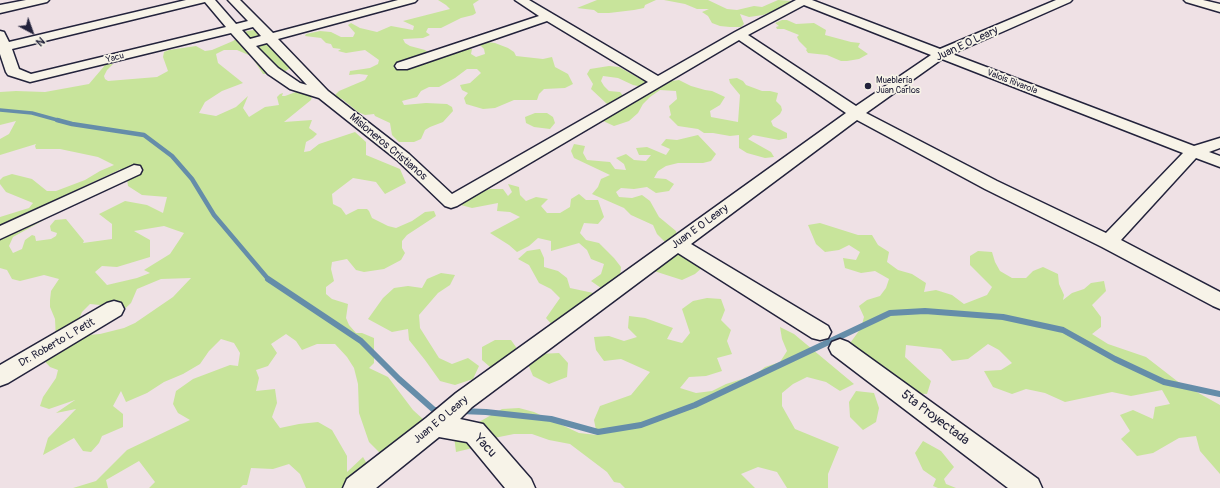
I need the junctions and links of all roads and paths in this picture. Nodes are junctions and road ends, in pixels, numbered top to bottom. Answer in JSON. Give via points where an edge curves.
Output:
{"nodes":[{"id":1,"x":43,"y":0,"type":"edge"},
{"id":2,"x":201,"y":0,"type":"edge"},
{"id":3,"x":209,"y":0,"type":"edge"},
{"id":4,"x":234,"y":0,"type":"edge"},
{"id":5,"x":411,"y":0,"type":"edge"},
{"id":6,"x":521,"y":0,"type":"edge"},
{"id":7,"x":804,"y":0,"type":"edge"},
{"id":8,"x":1066,"y":0,"type":"edge"},
{"id":9,"x":1190,"y":0,"type":"edge"},
{"id":10,"x":1220,"y":8,"type":"edge"},
{"id":11,"x":0,"y":9,"type":"edge"},
{"id":12,"x":549,"y":16,"type":"junction"},
{"id":13,"x":256,"y":24,"type":"junction"},
{"id":14,"x":234,"y":29,"type":"junction"},
{"id":15,"x":739,"y":35,"type":"junction"},
{"id":16,"x":270,"y":39,"type":"junction"},
{"id":17,"x":3,"y":41,"type":"edge"},
{"id":18,"x":247,"y":44,"type":"junction"},
{"id":19,"x":940,"y":54,"type":"junction"},
{"id":20,"x":402,"y":66,"type":"dead end"},
{"id":21,"x":658,"y":82,"type":"junction"},
{"id":22,"x":323,"y":94,"type":"junction"},
{"id":23,"x":856,"y":113,"type":"junction"},
{"id":24,"x":1220,"y":143,"type":"edge"},
{"id":25,"x":1193,"y":152,"type":"junction"},
{"id":26,"x":1220,"y":162,"type":"edge"},
{"id":27,"x":134,"y":170,"type":"dead end"},
{"id":28,"x":0,"y":233,"type":"edge"},
{"id":29,"x":1109,"y":242,"type":"junction"},
{"id":30,"x":677,"y":244,"type":"junction"},
{"id":31,"x":1220,"y":301,"type":"edge"},
{"id":32,"x":114,"y":309,"type":"dead end"},
{"id":33,"x":820,"y":332,"type":"dead end"},
{"id":34,"x":840,"y":348,"type":"dead end"},
{"id":35,"x":0,"y":376,"type":"edge"},
{"id":36,"x":439,"y":422,"type":"junction"},
{"id":37,"x":356,"y":488,"type":"edge"},
{"id":38,"x":522,"y":488,"type":"edge"},
{"id":39,"x":1030,"y":488,"type":"edge"}],
"edges":[{"from":1,"to":11,"type":"street"},
{"from":2,"to":17,"type":"street"},
{"from":3,"to":14,"type":"street","name":"Misioneros Cristianos"},
{"from":4,"to":13,"type":"street","name":"Misioneros Cristianos"},
{"from":5,"to":16,"type":"street"},
{"from":6,"to":12,"type":"street"},
{"from":7,"to":15,"type":"street"},
{"from":7,"to":19,"type":"street","name":"Valois Rivarola"},
{"from":8,"to":19,"type":"street","name":"Juan E O Leary"},
{"from":9,"to":10,"type":"street"},
{"from":12,"to":20,"type":"street"},
{"from":12,"to":21,"type":"street"},
{"from":13,"to":14,"type":"street","name":"Yacu"},
{"from":13,"to":16,"type":"street","name":"Misioneros Cristianos"},
{"from":14,"to":17,"type":"street","name":"Yacu","via":[[30,78],[13,72]]},
{"from":14,"to":18,"type":"street","name":"Misioneros Cristianos"},
{"from":15,"to":21,"type":"street"},
{"from":15,"to":23,"type":"street"},
{"from":16,"to":18,"type":"street"},
{"from":16,"to":22,"type":"street","name":"Misioneros Cristianos"},
{"from":18,"to":22,"type":"street","name":"Misioneros Cristianos","via":[[273,71],[295,86]]},
{"from":19,"to":23,"type":"street","name":"Juan E O Leary"},
{"from":19,"to":25,"type":"street","name":"Valois Rivarola"},
{"from":21,"to":22,"type":"street","name":"Misioneros Cristianos","via":[[451,202],[403,157]]},
{"from":23,"to":29,"type":"street","via":[[991,185]]},
{"from":23,"to":30,"type":"street","name":"Juan E O Leary"},
{"from":24,"to":25,"type":"street"},
{"from":25,"to":26,"type":"street","name":"Valois Rivarola"},
{"from":25,"to":29,"type":"street"},
{"from":27,"to":28,"type":"street"},
{"from":29,"to":31,"type":"street"},
{"from":30,"to":33,"type":"street"},
{"from":30,"to":36,"type":"street","name":"Juan E O Leary","via":[[464,400]]},
{"from":32,"to":35,"type":"street","name":"Dr. Roberto L Petit"},
{"from":34,"to":39,"type":"street","name":"5ta Proyectada"},
{"from":36,"to":37,"type":"street","name":"Juan E O Leary"},
{"from":36,"to":38,"type":"street","name":"Yacu","via":[[474,432]]}]}
